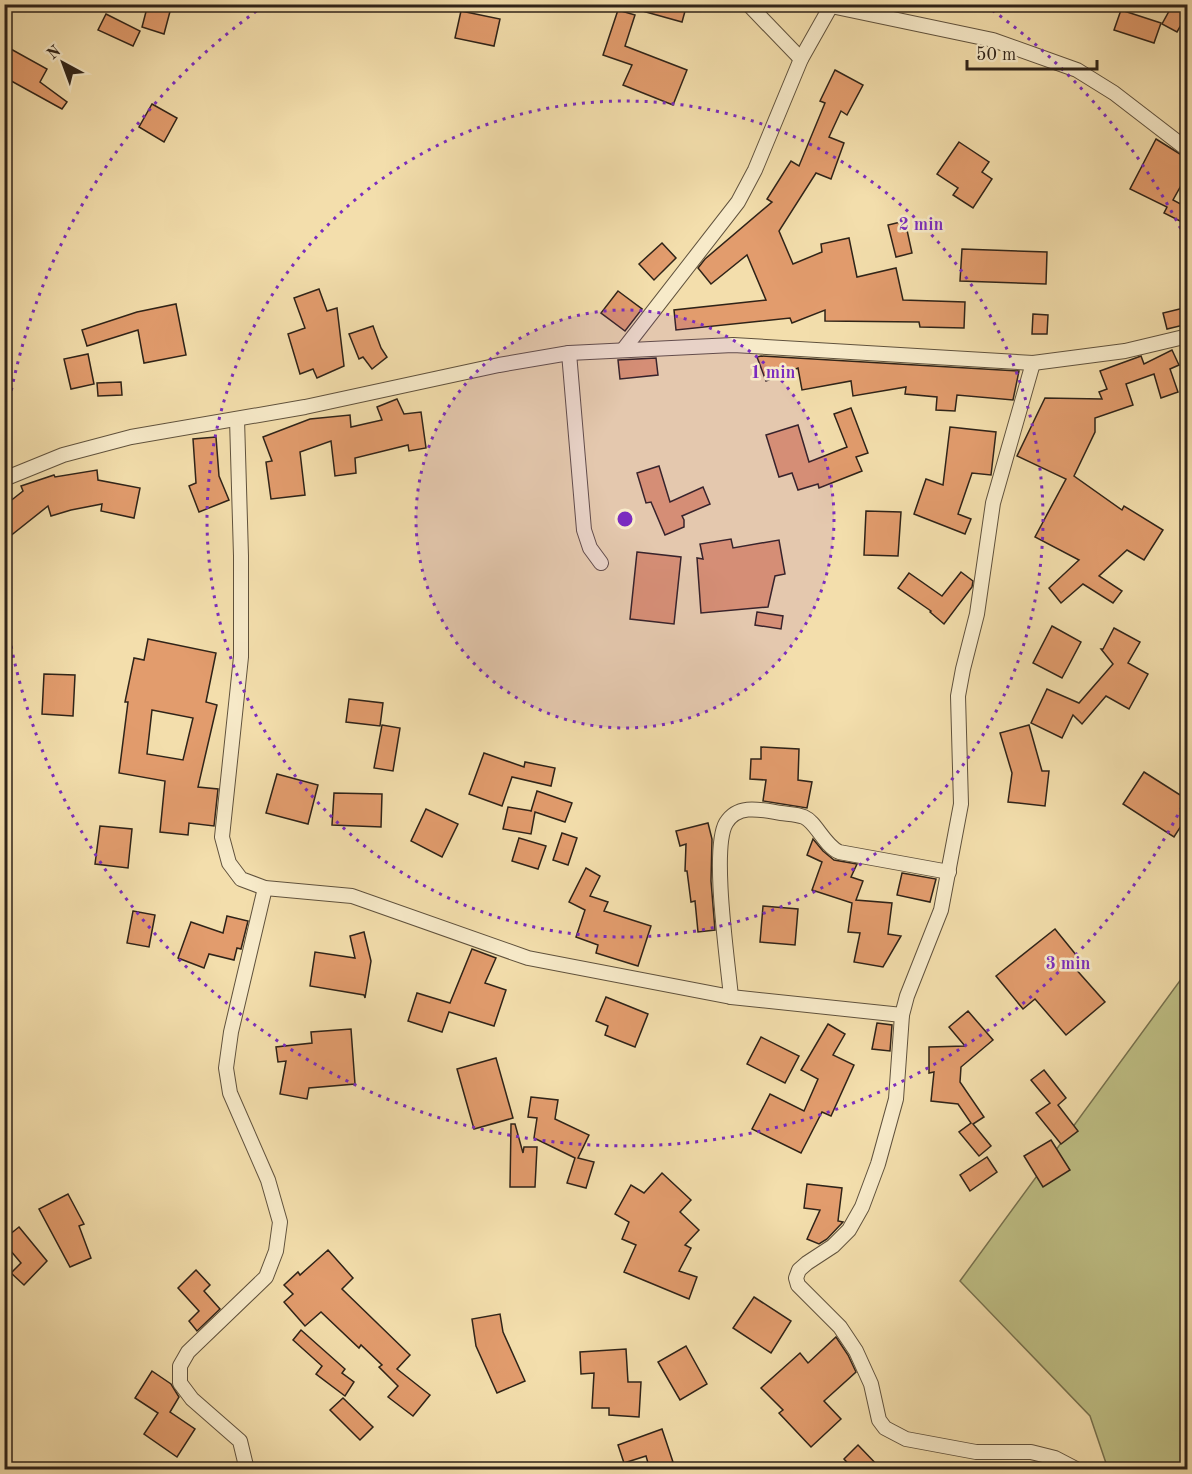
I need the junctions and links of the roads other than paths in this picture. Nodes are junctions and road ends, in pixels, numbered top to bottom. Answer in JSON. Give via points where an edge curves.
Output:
{"nodes":[{"id":1,"x":748,"y":4,"type":"edge"},
{"id":2,"x":831,"y":5,"type":"edge"},
{"id":3,"x":801,"y":59,"type":"junction"},
{"id":4,"x":1188,"y":150,"type":"edge"},
{"id":5,"x":1188,"y":336,"type":"edge"},
{"id":6,"x":623,"y":350,"type":"junction"},
{"id":7,"x":569,"y":353,"type":"junction"},
{"id":8,"x":1033,"y":363,"type":"junction"},
{"id":9,"x":237,"y":419,"type":"junction"},
{"id":10,"x":4,"y":479,"type":"edge"},
{"id":11,"x":601,"y":563,"type":"dead end"},
{"id":12,"x":950,"y":872,"type":"junction"},
{"id":13,"x":265,"y":888,"type":"junction"},
{"id":14,"x":731,"y":997,"type":"junction"},
{"id":15,"x":902,"y":1015,"type":"junction"},
{"id":16,"x":247,"y":1470,"type":"edge"},
{"id":17,"x":1078,"y":1470,"type":"edge"}],
"edges":[{"from":1,"to":3,"type":"street"},
{"from":2,"to":3,"type":"street"},
{"from":2,"to":4,"type":"street","via":[[993,40],[1077,70]]},
{"from":3,"to":6,"type":"street","via":[[738,202]]},
{"from":5,"to":8,"type":"street","via":[[1125,351]]},
{"from":6,"to":7,"type":"street"},
{"from":6,"to":8,"type":"street","via":[[733,345]]},
{"from":7,"to":9,"type":"street"},
{"from":7,"to":11,"type":"street","via":[[584,530]]},
{"from":8,"to":12,"type":"street","via":[[993,503],[976,614],[958,696],[962,804]]},
{"from":9,"to":10,"type":"street","via":[[131,437],[63,455]]},
{"from":9,"to":13,"type":"street","via":[[241,657],[222,837],[229,863],[241,879]]},
{"from":12,"to":14,"type":"street","via":[[839,852],[803,817],[754,808],[738,812],[727,822],[721,836],[721,901]]},
{"from":12,"to":15,"type":"street","via":[[942,910]]},
{"from":13,"to":14,"type":"street","via":[[352,896],[528,958]]},
{"from":13,"to":16,"type":"street","via":[[225,1068],[230,1093],[268,1180],[280,1222],[276,1251],[266,1277],[188,1352],[180,1366],[180,1383],[192,1399],[240,1442]]},
{"from":14,"to":15,"type":"street"},
{"from":15,"to":17,"type":"street","via":[[896,1099],[862,1207],[849,1230],[799,1270],[798,1285],[840,1327],[856,1351],[885,1428],[906,1439],[976,1452],[1031,1452]]}]}
